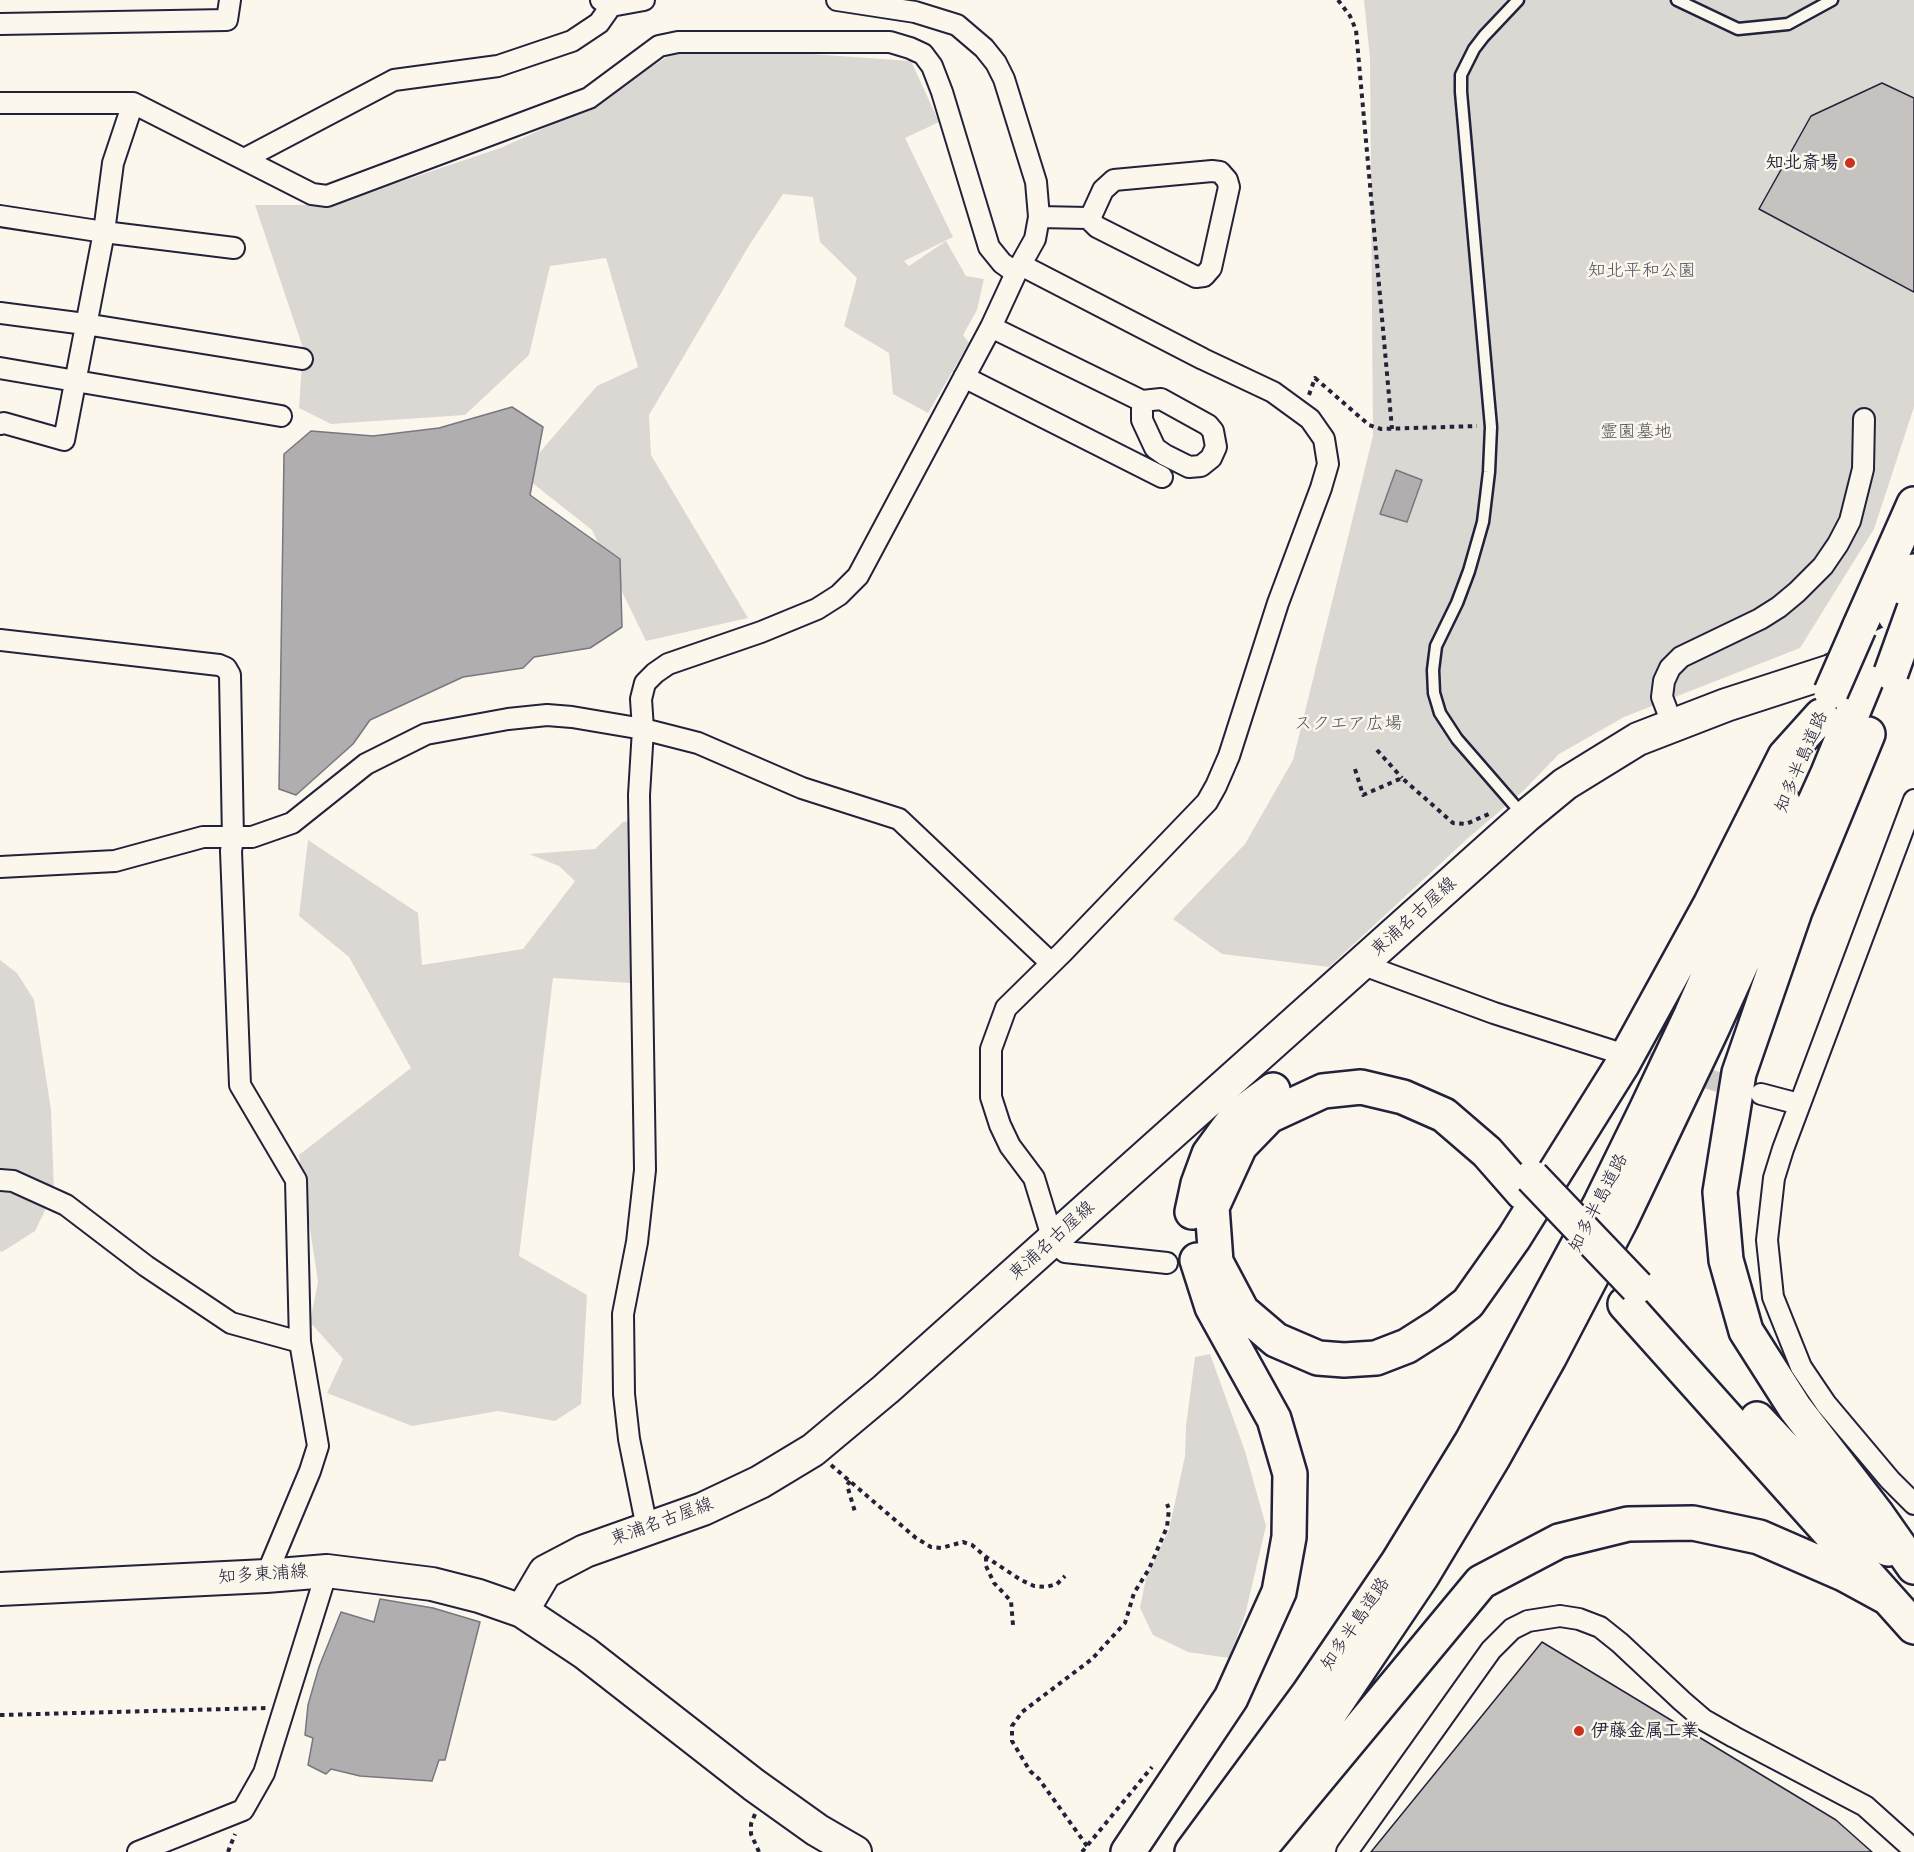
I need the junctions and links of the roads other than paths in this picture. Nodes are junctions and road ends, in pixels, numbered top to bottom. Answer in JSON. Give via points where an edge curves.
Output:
{"nodes":[{"id":1,"x":230,"y":0,"type":"edge"},
{"id":2,"x":644,"y":0,"type":"edge"},
{"id":3,"x":837,"y":0,"type":"edge"},
{"id":4,"x":1518,"y":0,"type":"edge"},
{"id":5,"x":1677,"y":0,"type":"edge"},
{"id":6,"x":1832,"y":0,"type":"edge"},
{"id":7,"x":606,"y":3,"type":"edge"},
{"id":8,"x":0,"y":24,"type":"edge"},
{"id":9,"x":0,"y":103,"type":"edge"},
{"id":10,"x":134,"y":103,"type":"junction"},
{"id":11,"x":243,"y":159,"type":"junction"},
{"id":12,"x":0,"y":216,"type":"edge"},
{"id":13,"x":1039,"y":217,"type":"junction"},
{"id":14,"x":1088,"y":218,"type":"junction"},
{"id":15,"x":104,"y":232,"type":"junction"},
{"id":16,"x":234,"y":249,"type":"dead end"},
{"id":17,"x":1019,"y":269,"type":"junction"},
{"id":18,"x":0,"y":314,"type":"edge"},
{"id":19,"x":85,"y":324,"type":"junction"},
{"id":20,"x":991,"y":327,"type":"junction"},
{"id":21,"x":302,"y":359,"type":"dead end"},
{"id":22,"x":0,"y":368,"type":"edge"},
{"id":23,"x":964,"y":377,"type":"junction"},
{"id":24,"x":76,"y":382,"type":"junction"},
{"id":25,"x":1142,"y":401,"type":"dead end"},
{"id":26,"x":281,"y":416,"type":"dead end"},
{"id":27,"x":1864,"y":419,"type":"dead end"},
{"id":28,"x":0,"y":424,"type":"edge"},
{"id":29,"x":1162,"y":477,"type":"dead end"},
{"id":30,"x":1914,"y":504,"type":"edge"},
{"id":31,"x":1914,"y":571,"type":"edge"},
{"id":32,"x":1909,"y":616,"type":"edge"},
{"id":33,"x":0,"y":639,"type":"edge"},
{"id":34,"x":1880,"y":673,"type":"junction"},
{"id":35,"x":1826,"y":704,"type":"junction"},
{"id":36,"x":1673,"y":726,"type":"junction"},
{"id":37,"x":643,"y":729,"type":"junction"},
{"id":38,"x":1913,"y":806,"type":"edge"},
{"id":39,"x":1519,"y":810,"type":"junction"},
{"id":40,"x":233,"y":839,"type":"junction"},
{"id":41,"x":0,"y":867,"type":"edge"},
{"id":42,"x":1051,"y":963,"type":"junction"},
{"id":43,"x":1361,"y":964,"type":"junction"},
{"id":44,"x":1619,"y":1053,"type":"tunnel mouth"},
{"id":45,"x":1761,"y":1094,"type":"tunnel mouth"},
{"id":46,"x":1799,"y":1104,"type":"junction"},
{"id":47,"x":0,"y":1180,"type":"edge"},
{"id":48,"x":1527,"y":1185,"type":"junction"},
{"id":49,"x":1053,"y":1240,"type":"junction"},
{"id":50,"x":1167,"y":1263,"type":"dead end"},
{"id":51,"x":1631,"y":1295,"type":"junction"},
{"id":52,"x":300,"y":1342,"type":"junction"},
{"id":53,"x":1914,"y":1504,"type":"edge"},
{"id":54,"x":647,"y":1528,"type":"junction"},
{"id":55,"x":1914,"y":1568,"type":"edge"},
{"id":56,"x":327,"y":1570,"type":"junction"},
{"id":57,"x":266,"y":1576,"type":"junction"},
{"id":58,"x":0,"y":1589,"type":"edge"},
{"id":59,"x":1888,"y":1598,"type":"junction"},
{"id":60,"x":522,"y":1611,"type":"junction"},
{"id":61,"x":1914,"y":1627,"type":"edge"},
{"id":62,"x":1914,"y":1850,"type":"edge"},
{"id":63,"x":138,"y":1852,"type":"edge"},
{"id":64,"x":855,"y":1852,"type":"edge"},
{"id":65,"x":1128,"y":1852,"type":"edge"},
{"id":66,"x":1192,"y":1852,"type":"edge"},
{"id":67,"x":1225,"y":1852,"type":"edge"},
{"id":68,"x":1257,"y":1852,"type":"edge"},
{"id":69,"x":1347,"y":1852,"type":"edge"}],
"edges":[{"from":1,"to":8,"type":"street","via":[[227,20]]},
{"from":2,"to":7,"type":"street"},
{"from":3,"to":13,"type":"street","via":[[915,12],[957,25],[984,48],[1004,79],[1036,182]]},
{"from":4,"to":39,"type":"lane","via":[[1474,49],[1461,75],[1491,425],[1489,472],[1483,522],[1469,571],[1436,646],[1432,670],[1440,713]]},
{"from":5,"to":6,"type":"lane","via":[[1738,29],[1788,24]]},
{"from":7,"to":11,"type":"street","via":[[599,23],[572,41],[498,66],[394,80]]},
{"from":9,"to":10,"type":"street"},
{"from":10,"to":11,"type":"street"},
{"from":10,"to":15,"type":"street","via":[[113,164]]},
{"from":11,"to":17,"type":"street","via":[[312,194],[327,196],[589,98],[659,46],[678,42],[890,42],[922,54],[932,66],[989,247],[1002,263]]},
{"from":12,"to":15,"type":"street"},
{"from":13,"to":14,"type":"street"},
{"from":13,"to":17,"type":"street","via":[[1035,239]]},
{"from":14,"to":14,"type":"street","via":[[1097,227],[1196,277],[1204,276],[1211,268],[1229,187],[1220,172],[1212,171],[1114,180],[1103,190]]},
{"from":15,"to":16,"type":"street"},
{"from":15,"to":19,"type":"street"},
{"from":17,"to":20,"type":"street"},
{"from":17,"to":42,"type":"street","via":[[1273,392],[1310,419],[1324,439],[1328,464],[1216,786],[1207,802]]},
{"from":18,"to":19,"type":"street"},
{"from":19,"to":21,"type":"street"},
{"from":19,"to":24,"type":"street"},
{"from":20,"to":23,"type":"street"},
{"from":20,"to":25,"type":"street"},
{"from":22,"to":24,"type":"street"},
{"from":23,"to":29,"type":"street"},
{"from":23,"to":37,"type":"street","via":[[858,576],[817,609],[668,664],[655,673],[645,683],[641,699]]},
{"from":24,"to":26,"type":"street"},
{"from":24,"to":28,"type":"street","via":[[64,440]]},
{"from":27,"to":36,"type":"street","via":[[1863,469],[1850,521],[1838,544],[1823,566],[1779,608],[1681,657],[1670,668],[1662,697]]},
{"from":30,"to":35,"type":"highway","name":"知多半島道路","bridge":true},
{"from":31,"to":32,"type":"highway","name":"知多半島道路"},
{"from":32,"to":34,"type":"highway","name":"知多半島道路"},
{"from":32,"to":36,"type":"main road","name":"東浦名古屋線","via":[[1831,671]]},
{"from":33,"to":40,"type":"street","via":[[226,668],[230,675]]},
{"from":34,"to":55,"type":"highway","via":[[1832,826],[1795,911],[1738,1073],[1720,1192],[1726,1260],[1746,1331],[1795,1408]]},
{"from":34,"to":67,"type":"highway","name":"知多半島道路","via":[[1828,773],[1622,1220],[1549,1358],[1422,1576],[1331,1711]]},
{"from":35,"to":48,"type":"highway","via":[[1785,756],[1710,905],[1622,1065],[1514,1238],[1468,1303],[1407,1346],[1376,1358],[1318,1358],[1276,1340],[1242,1311],[1216,1262],[1212,1207],[1240,1146],[1269,1116],[1323,1091],[1361,1087],[1403,1097],[1444,1116]]},
{"from":35,"to":66,"type":"highway","name":"知多半島道路","via":[[1691,1015],[1600,1204],[1527,1343],[1398,1562],[1309,1693]]},
{"from":36,"to":39,"type":"main road","name":"東浦名古屋線","via":[[1638,739]]},
{"from":37,"to":40,"type":"street","via":[[548,715],[426,734],[366,764],[292,823],[252,837]]},
{"from":37,"to":42,"type":"street","via":[[698,743],[802,788],[899,819]]},
{"from":37,"to":54,"type":"street","via":[[639,795],[645,1170],[638,1242],[623,1314],[628,1439]]},
{"from":38,"to":46,"type":"street"},
{"from":39,"to":43,"type":"main road","name":"東浦名古屋線"},
{"from":40,"to":41,"type":"street","via":[[203,837],[115,861]]},
{"from":40,"to":52,"type":"street","via":[[240,1085],[296,1180]]},
{"from":42,"to":49,"type":"street","via":[[1006,1008],[991,1049],[991,1097],[1010,1146],[1034,1178]]},
{"from":43,"to":44,"type":"street"},
{"from":43,"to":49,"type":"main road","name":"東浦名古屋線"},
{"from":45,"to":46,"type":"street"},
{"from":46,"to":53,"type":"street","via":[[1774,1178],[1767,1240],[1773,1297],[1801,1367],[1826,1404]]},
{"from":47,"to":52,"type":"street","via":[[13,1181],[66,1205],[146,1266],[231,1323]]},
{"from":48,"to":51,"type":"highway","bridge":true},
{"from":48,"to":65,"type":"highway","via":[[1482,1126],[1458,1107],[1431,1092],[1374,1074],[1310,1077],[1274,1090],[1236,1117],[1209,1154],[1192,1212],[1193,1250],[1212,1307],[1274,1419],[1290,1474],[1289,1537],[1279,1592],[1231,1698]]},
{"from":49,"to":50,"type":"street","via":[[1065,1252]]},
{"from":49,"to":54,"type":"main road","name":"東浦名古屋線","via":[[813,1450],[760,1482]]},
{"from":51,"to":55,"type":"highway","via":[[1854,1522]]},
{"from":51,"to":59,"type":"highway"},
{"from":52,"to":57,"type":"street","via":[[318,1446]]},
{"from":54,"to":60,"type":"main road","name":"東浦名古屋線","via":[[585,1551],[545,1572]]},
{"from":56,"to":57,"type":"main road","name":"知多東浦線"},
{"from":56,"to":60,"type":"main road","name":"知多東浦線","via":[[432,1584]]},
{"from":56,"to":63,"type":"street","via":[[264,1773],[243,1810]]},
{"from":57,"to":58,"type":"main road","name":"知多東浦線"},
{"from":59,"to":61,"type":"highway"},
{"from":59,"to":68,"type":"highway","via":[[1759,1536],[1693,1523],[1628,1524],[1559,1541],[1481,1582]]},
{"from":60,"to":64,"type":"main road","via":[[585,1653],[768,1795]]},
{"from":62,"to":69,"type":"street","via":[[1865,1806],[1704,1720],[1600,1627],[1560,1616],[1528,1621],[1512,1629],[1491,1650]]}]}
